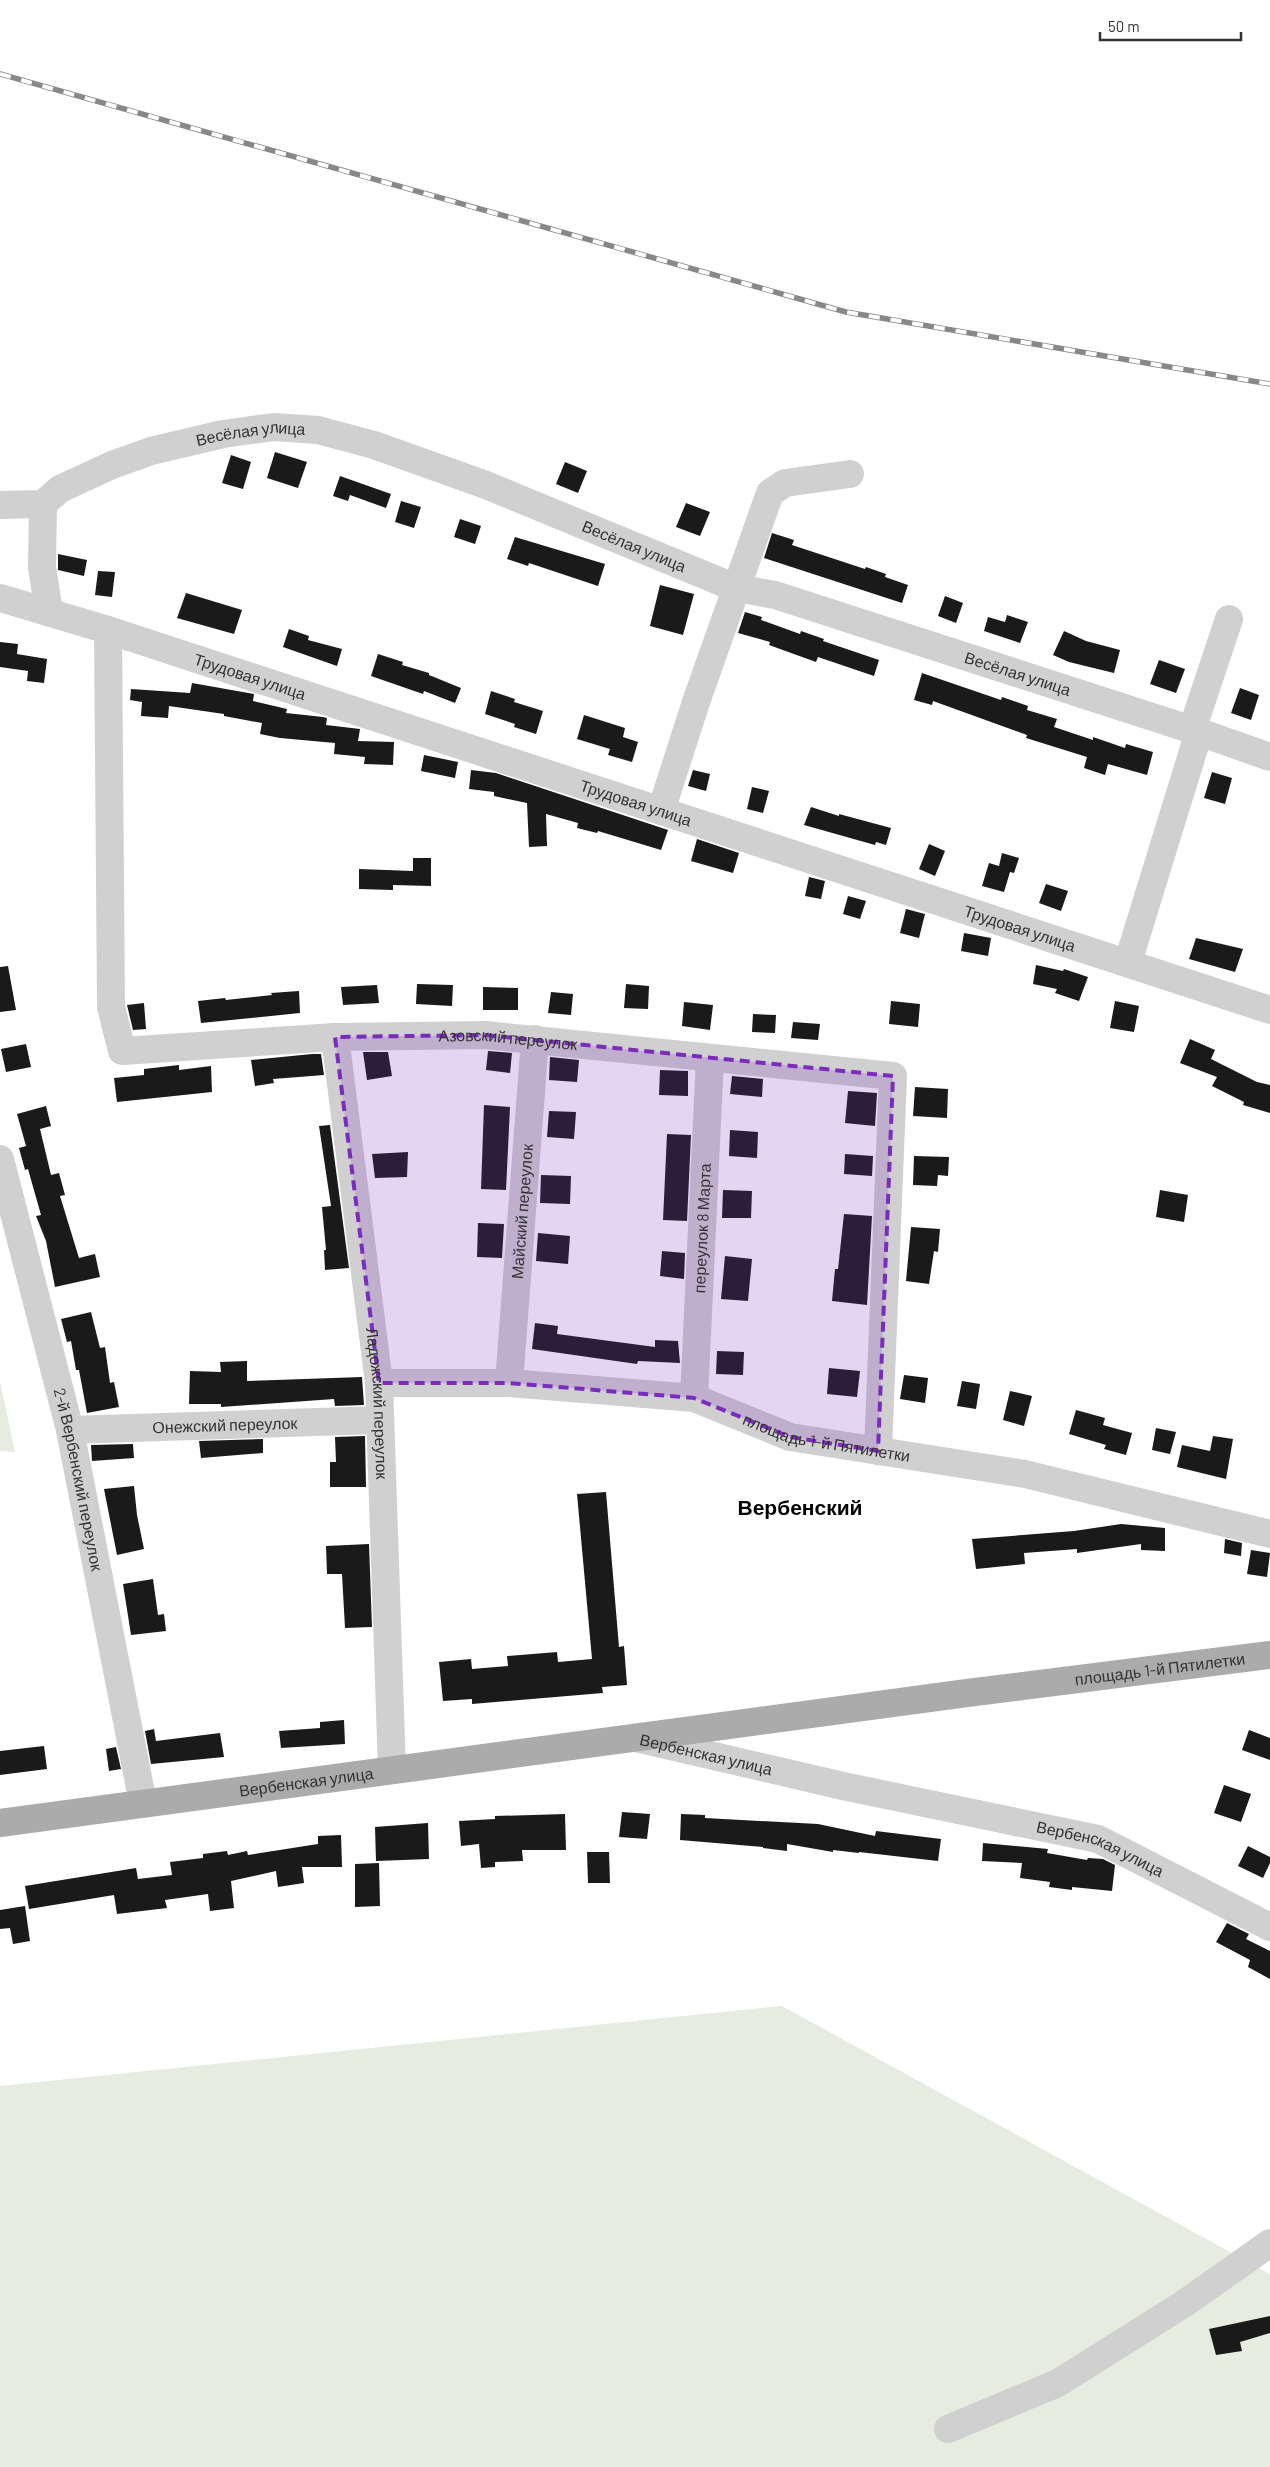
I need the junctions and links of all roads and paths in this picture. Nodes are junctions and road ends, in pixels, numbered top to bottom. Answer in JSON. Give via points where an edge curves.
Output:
{"nodes":[{"id":1,"x":850,"y":474,"type":"dead end"},
{"id":2,"x":43,"y":504,"type":"junction"},
{"id":3,"x":0,"y":505,"type":"edge"},
{"id":4,"x":736,"y":588,"type":"junction"},
{"id":5,"x":0,"y":598,"type":"edge"},
{"id":6,"x":49,"y":612,"type":"junction"},
{"id":7,"x":1229,"y":619,"type":"dead end"},
{"id":8,"x":108,"y":630,"type":"junction"},
{"id":9,"x":1196,"y":731,"type":"junction"},
{"id":10,"x":1270,"y":757,"type":"edge"},
{"id":11,"x":661,"y":811,"type":"junction"},
{"id":12,"x":1128,"y":962,"type":"junction"},
{"id":13,"x":1192,"y":984,"type":"junction"},
{"id":14,"x":1270,"y":1010,"type":"edge"},
{"id":15,"x":1270,"y":1032,"type":"edge"},
{"id":16,"x":335,"y":1038,"type":"junction"},
{"id":17,"x":535,"y":1039,"type":"junction"},
{"id":18,"x":710,"y":1058,"type":"junction"},
{"id":19,"x":0,"y":1159,"type":"edge"},
{"id":20,"x":379,"y":1383,"type":"junction"},
{"id":21,"x":509,"y":1383,"type":"junction"},
{"id":22,"x":694,"y":1398,"type":"junction"},
{"id":23,"x":380,"y":1420,"type":"junction"},
{"id":24,"x":70,"y":1430,"type":"junction"},
{"id":25,"x":878,"y":1451,"type":"junction"},
{"id":26,"x":1270,"y":1534,"type":"edge"},
{"id":27,"x":1270,"y":1655,"type":"edge"},
{"id":28,"x":634,"y":1738,"type":"junction"},
{"id":29,"x":392,"y":1770,"type":"junction"},
{"id":30,"x":143,"y":1804,"type":"junction"},
{"id":31,"x":0,"y":1823,"type":"edge"},
{"id":32,"x":1270,"y":1927,"type":"edge"},
{"id":33,"x":1270,"y":2243,"type":"edge"},
{"id":34,"x":948,"y":2429,"type":"dead end"}],
"edges":[{"from":1,"to":4,"type":"street","via":[[785,483],[770,493]]},
{"from":2,"to":3,"type":"street"},
{"from":2,"to":4,"type":"street","name":"Весёлая улица","via":[[60,489],[151,451],[223,434],[274,427],[318,430],[486,485]]},
{"from":2,"to":6,"type":"street","via":[[42,567]]},
{"from":4,"to":9,"type":"street","name":"Весёлая улица","via":[[775,595]]},
{"from":4,"to":11,"type":"street"},
{"from":5,"to":6,"type":"street","name":"Трудовая улица"},
{"from":6,"to":8,"type":"street","name":"Трудовая улица"},
{"from":7,"to":9,"type":"street"},
{"from":8,"to":11,"type":"street","name":"Трудовая улица"},
{"from":8,"to":16,"type":"street","name":"Азовский переулок","via":[[111,1007],[122,1051]]},
{"from":9,"to":10,"type":"street","name":"Весёлая улица"},
{"from":9,"to":12,"type":"street"},
{"from":11,"to":12,"type":"street","name":"Трудовая улица"},
{"from":12,"to":13,"type":"street","name":"Трудовая улица"},
{"from":13,"to":14,"type":"street","name":"Трудовая улица"},
{"from":13,"to":15,"type":"street"},
{"from":16,"to":17,"type":"street","name":"Азовский переулок","via":[[485,1035]]},
{"from":16,"to":20,"type":"street","name":"Ладожский переулок"},
{"from":17,"to":18,"type":"street","name":"Азовский переулок"},
{"from":17,"to":21,"type":"street","name":"Майский переулок"},
{"from":18,"to":22,"type":"street","name":"переулок 8 Марта"},
{"from":18,"to":25,"type":"street","name":"Азовский переулок","via":[[893,1076]]},
{"from":19,"to":24,"type":"street","name":"2-й Вербенский переулок"},
{"from":20,"to":21,"type":"street","name":"площадь 1-й Пятилетки"},
{"from":20,"to":23,"type":"street","name":"Ладожский переулок"},
{"from":21,"to":22,"type":"street","name":"площадь 1-й Пятилетки"},
{"from":22,"to":25,"type":"street","name":"площадь 1-й Пятилетки","via":[[790,1437]]},
{"from":23,"to":24,"type":"street","name":"Онежский переулок"},
{"from":23,"to":29,"type":"street","name":"Ладожский переулок"},
{"from":24,"to":30,"type":"street","name":"2-й Вербенский переулок"},
{"from":25,"to":26,"type":"street","name":"площадь 1-й Пятилетки","via":[[1026,1474]]},
{"from":27,"to":28,"type":"main road","name":"площадь 1-й Пятилетки"},
{"from":28,"to":29,"type":"main road","name":"Вербенская улица"},
{"from":28,"to":32,"type":"street","name":"Вербенская улица","via":[[1098,1839]]},
{"from":29,"to":30,"type":"main road","name":"Вербенская улица"},
{"from":30,"to":31,"type":"main road","name":"Вербенская улица"},
{"from":33,"to":34,"type":"street","via":[[1185,2303],[1058,2383]]}]}
